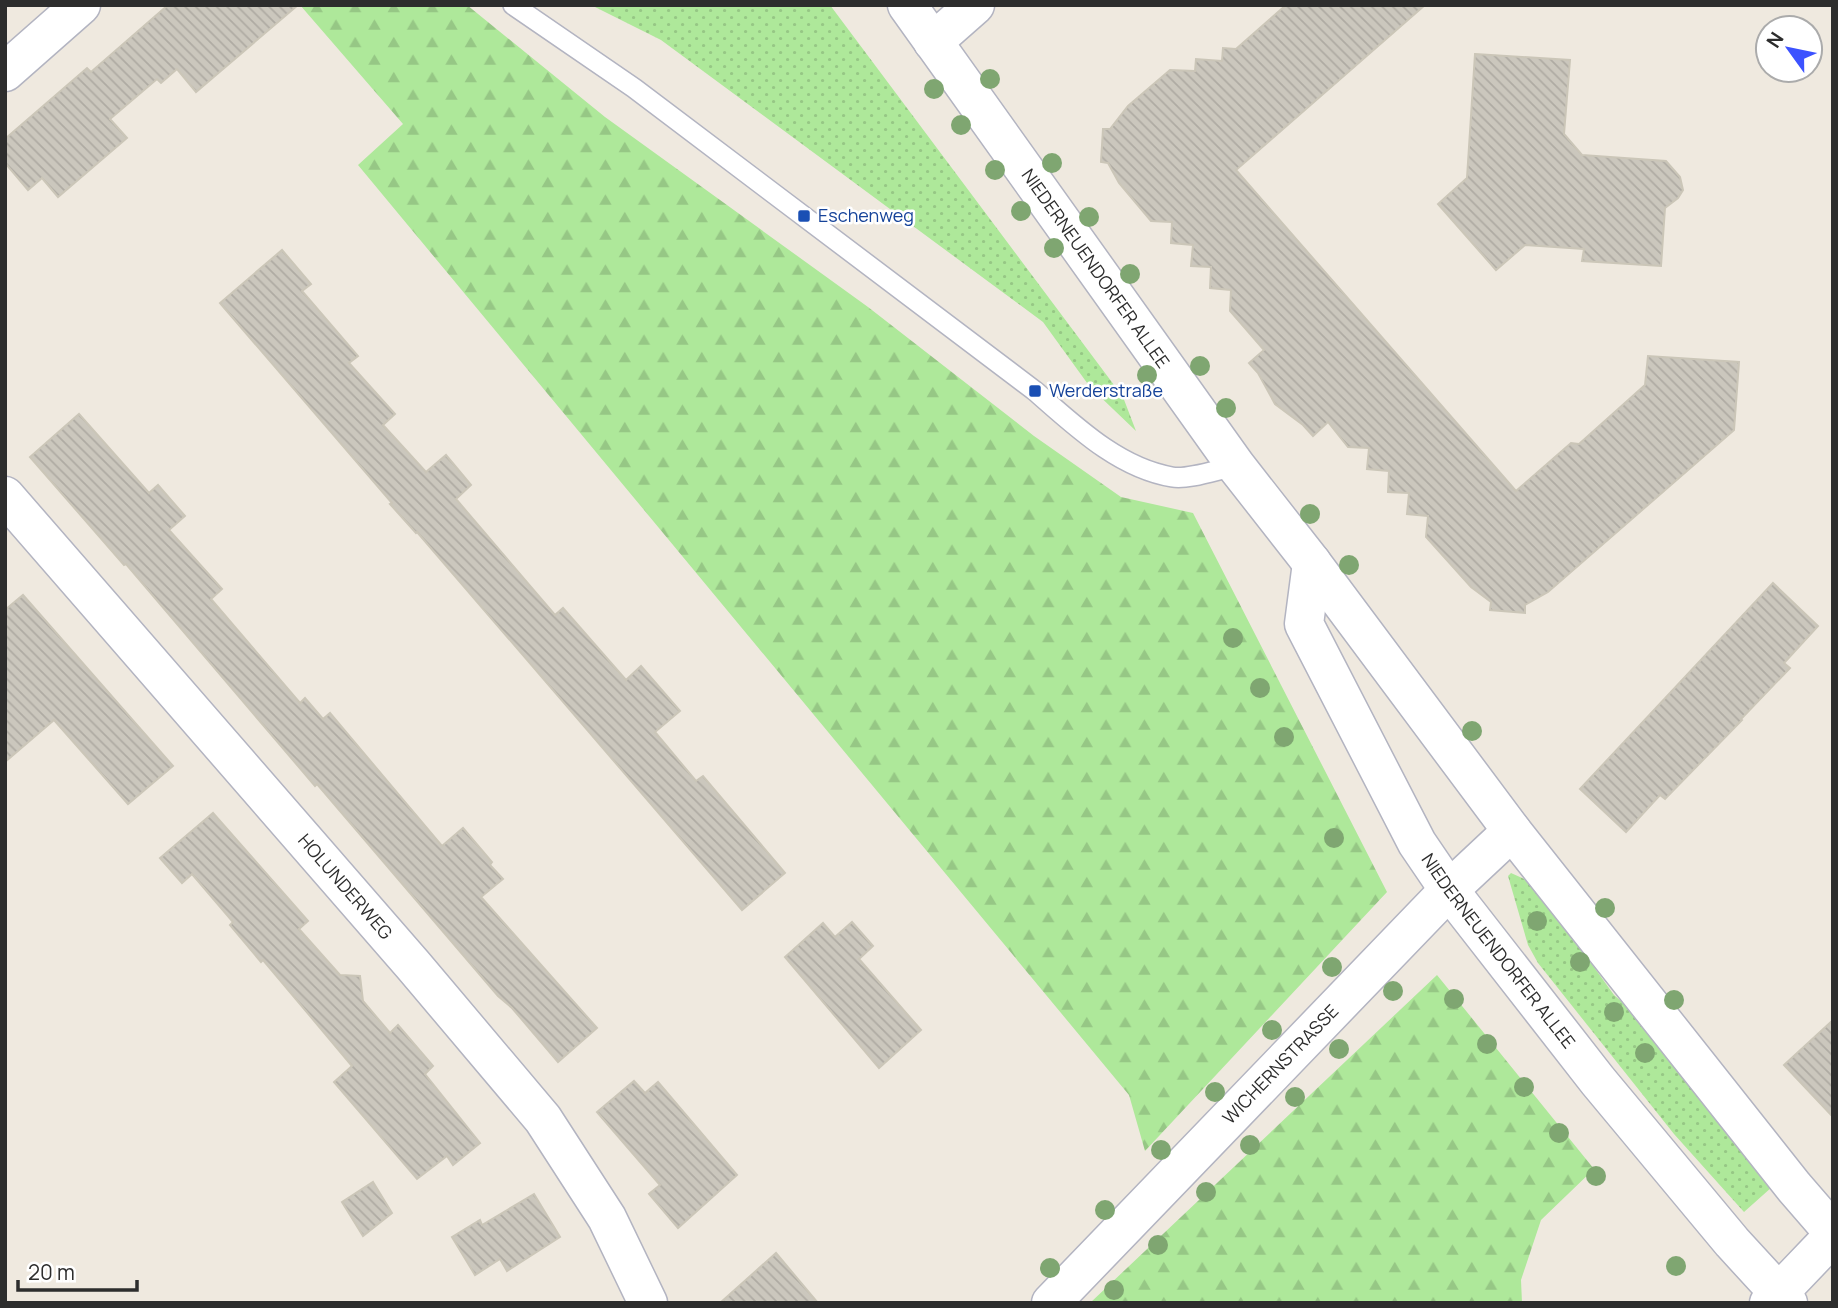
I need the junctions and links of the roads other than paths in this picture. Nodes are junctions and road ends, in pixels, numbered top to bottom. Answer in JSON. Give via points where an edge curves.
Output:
{"nodes":[{"id":1,"x":81,"y":5,"type":"edge"},
{"id":2,"x":513,"y":5,"type":"edge"},
{"id":3,"x":907,"y":5,"type":"edge"},
{"id":4,"x":975,"y":5,"type":"edge"},
{"id":5,"x":933,"y":42,"type":"junction"},
{"id":6,"x":5,"y":72,"type":"edge"},
{"id":7,"x":1236,"y":466,"type":"junction"},
{"id":8,"x":5,"y":496,"type":"edge"},
{"id":9,"x":1312,"y":563,"type":"junction"},
{"id":10,"x":1512,"y":831,"type":"junction"},
{"id":11,"x":1449,"y":890,"type":"junction"},
{"id":12,"x":1833,"y":1234,"type":"edge"},
{"id":13,"x":1778,"y":1299,"type":"edge"},
{"id":14,"x":649,"y":1303,"type":"edge"},
{"id":15,"x":1051,"y":1303,"type":"edge"}],
"edges":[{"from":1,"to":6,"type":"main road"},
{"from":2,"to":7,"type":"lane","via":[[634,88],[1127,462],[1173,478]]},
{"from":3,"to":5,"type":"main road","name":"NIEDERNEUENDORFER ALLEE"},
{"from":4,"to":5,"type":"main road"},
{"from":5,"to":7,"type":"main road","name":"NIEDERNEUENDORFER ALLEE"},
{"from":7,"to":9,"type":"main road","name":"NIEDERNEUENDORFER ALLEE"},
{"from":8,"to":14,"type":"main road","name":"HOLUNDERWEG","via":[[543,1119],[607,1218]]},
{"from":9,"to":10,"type":"main road","name":"NIEDERNEUENDORFER ALLEE"},
{"from":9,"to":11,"type":"main road","name":"NIEDERNEUENDORFER ALLEE","via":[[1304,624],[1417,843]]},
{"from":10,"to":11,"type":"main road","name":"WICHERNSTRASSE"},
{"from":10,"to":12,"type":"main road","name":"NIEDERNEUENDORFER ALLEE"},
{"from":11,"to":13,"type":"main road","name":"NIEDERNEUENDORFER ALLEE","via":[[1598,1081]]},
{"from":11,"to":15,"type":"main road","name":"WICHERNSTRASSE"},
{"from":12,"to":13,"type":"main road"}]}
